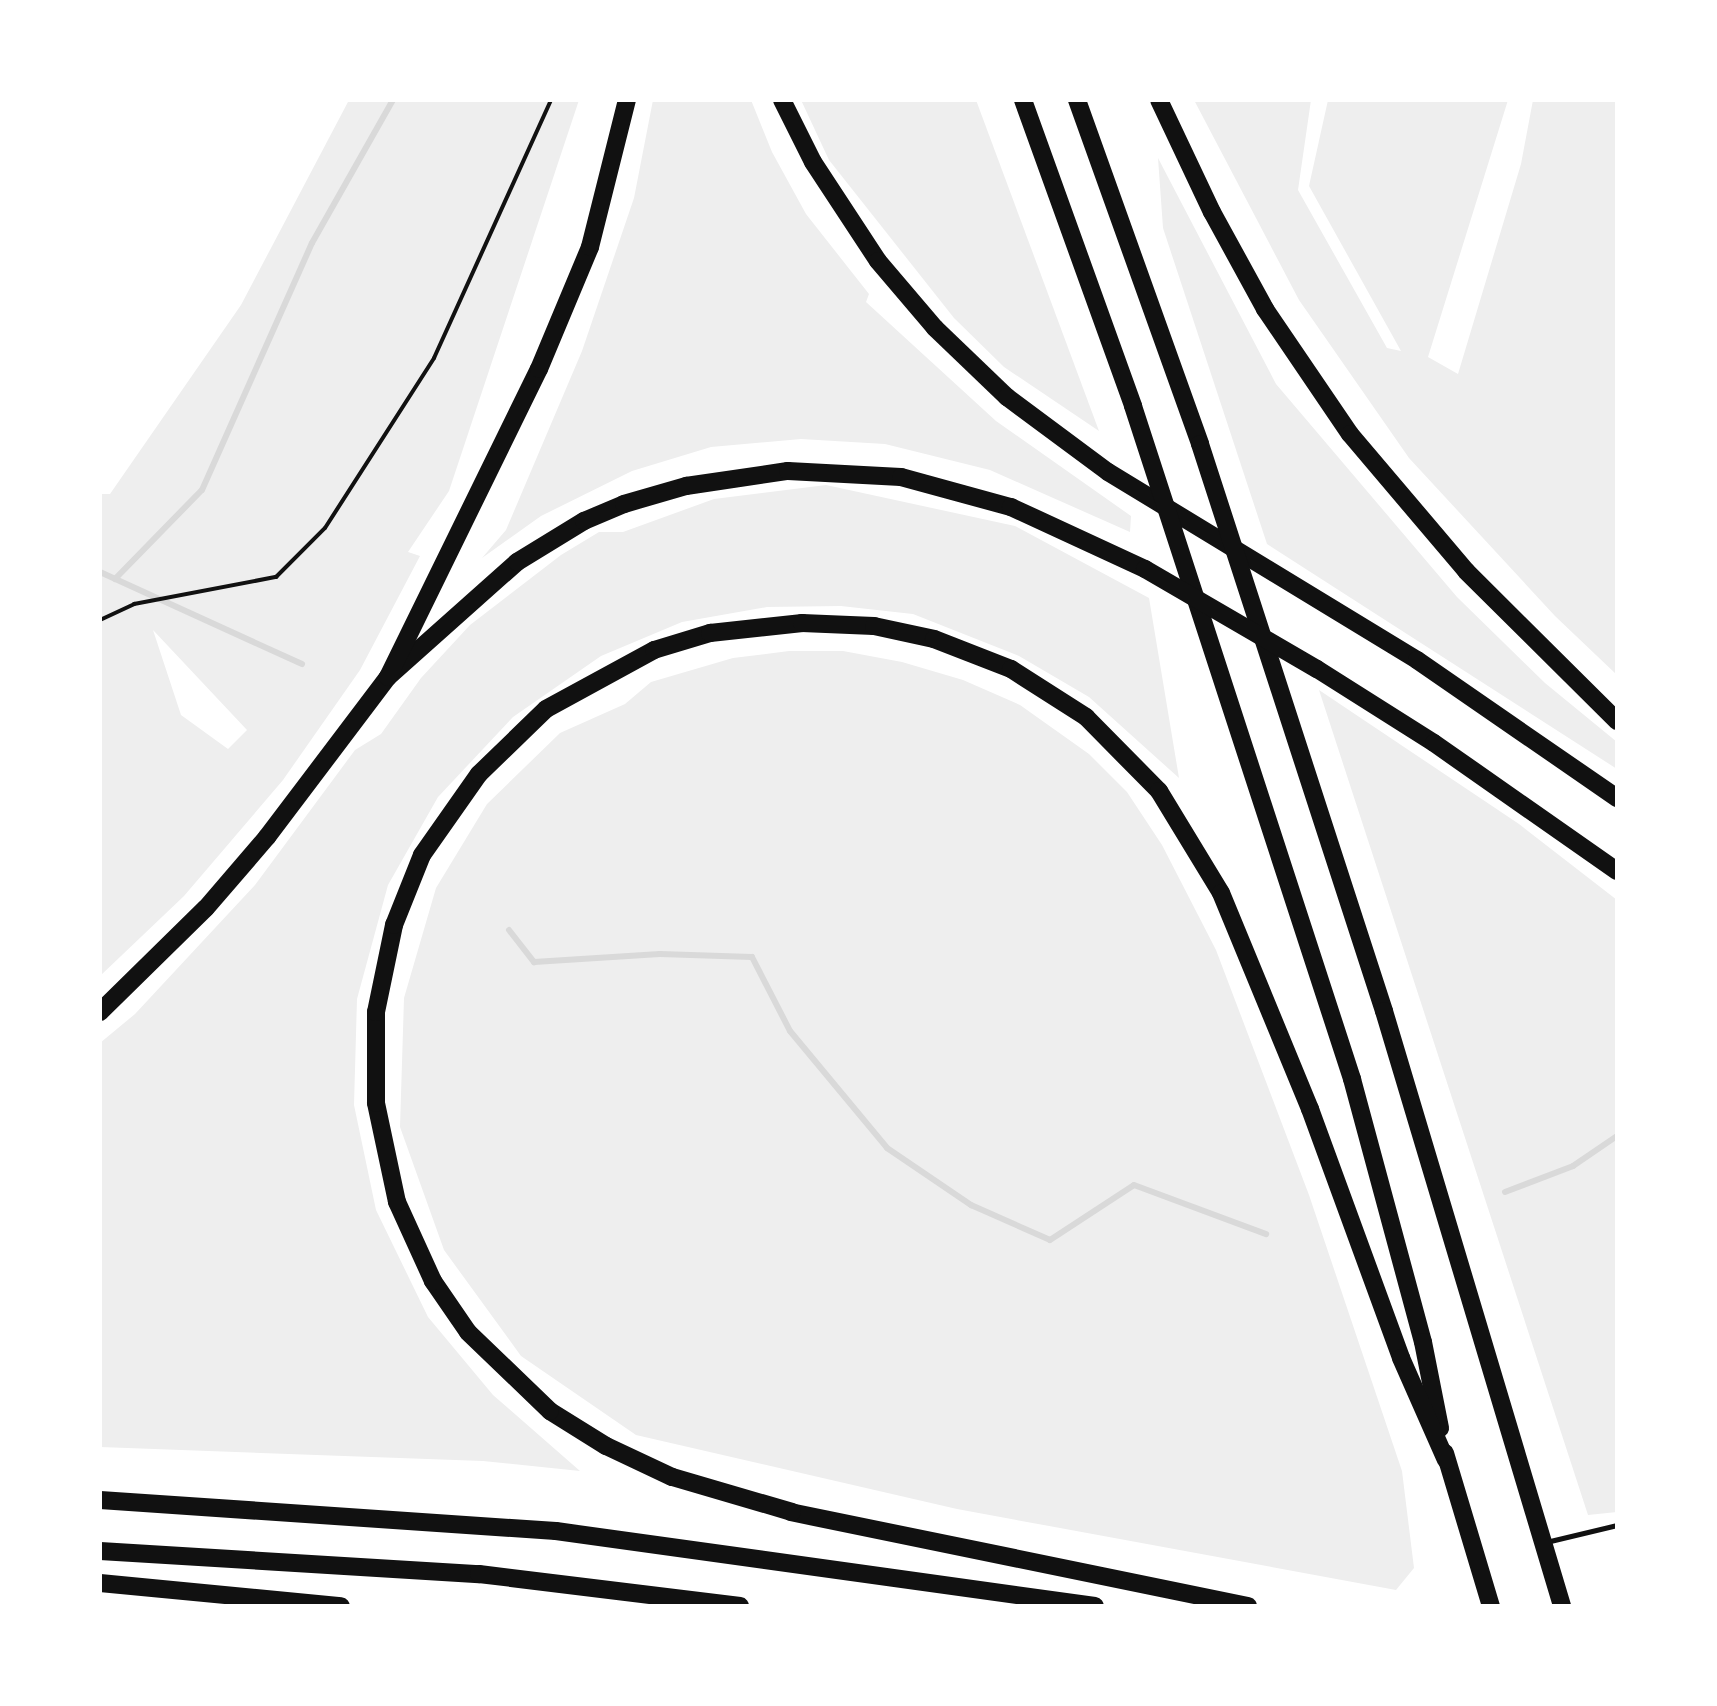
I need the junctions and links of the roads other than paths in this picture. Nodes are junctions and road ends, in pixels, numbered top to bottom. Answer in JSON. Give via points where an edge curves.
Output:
{"nodes":[{"id":1,"x":627,"y":100,"type":"edge"},
{"id":2,"x":782,"y":100,"type":"edge"},
{"id":3,"x":1023,"y":100,"type":"edge"},
{"id":4,"x":1077,"y":100,"type":"edge"},
{"id":5,"x":1159,"y":100,"type":"edge"},
{"id":6,"x":388,"y":677,"type":"junction"},
{"id":7,"x":1617,"y":721,"type":"edge"},
{"id":8,"x":1617,"y":798,"type":"edge"},
{"id":9,"x":1617,"y":871,"type":"edge"},
{"id":10,"x":100,"y":1012,"type":"edge"},
{"id":11,"x":1446,"y":1460,"type":"junction"},
{"id":12,"x":100,"y":1500,"type":"edge"},
{"id":13,"x":1617,"y":1525,"type":"edge"},
{"id":14,"x":1543,"y":1543,"type":"junction"},
{"id":15,"x":100,"y":1551,"type":"edge"},
{"id":16,"x":100,"y":1583,"type":"edge"},
{"id":17,"x":341,"y":1606,"type":"edge"},
{"id":18,"x":740,"y":1606,"type":"edge"},
{"id":19,"x":1095,"y":1606,"type":"edge"},
{"id":20,"x":1248,"y":1606,"type":"edge"},
{"id":21,"x":1491,"y":1606,"type":"edge"},
{"id":22,"x":1562,"y":1606,"type":"edge"}],
"edges":[{"from":1,"to":6,"type":"highway","via":[[582,264],[539,369]]},
{"from":2,"to":8,"type":"highway","via":[[813,162],[878,261],[1006,397],[1108,472],[1416,660]]},
{"from":3,"to":11,"type":"highway","via":[[1133,406],[1352,1079],[1423,1342]]},
{"from":4,"to":14,"type":"highway","via":[[1200,444],[1384,1011]]},
{"from":5,"to":7,"type":"highway","via":[[1265,310],[1350,434],[1487,594]]},
{"from":6,"to":9,"type":"highway","via":[[517,562],[624,504],[686,486],[788,471],[901,477],[1011,507],[1145,570],[1417,732]]},
{"from":6,"to":10,"type":"highway","via":[[206,908]]},
{"from":11,"to":20,"type":"highway","via":[[1222,893],[1158,792],[1086,716],[1011,670],[934,639],[874,626],[802,622],[710,633],[654,650],[546,709],[479,774],[422,856],[394,925],[376,1012],[376,1103],[392,1187],[416,1250],[468,1332],[550,1410],[672,1477],[792,1512]]},
{"from":11,"to":21,"type":"highway"},
{"from":12,"to":19,"type":"highway","via":[[556,1531]]},
{"from":13,"to":14,"type":"lane"},
{"from":14,"to":22,"type":"highway"},
{"from":15,"to":18,"type":"highway","via":[[479,1574]]},
{"from":16,"to":17,"type":"highway"}]}
